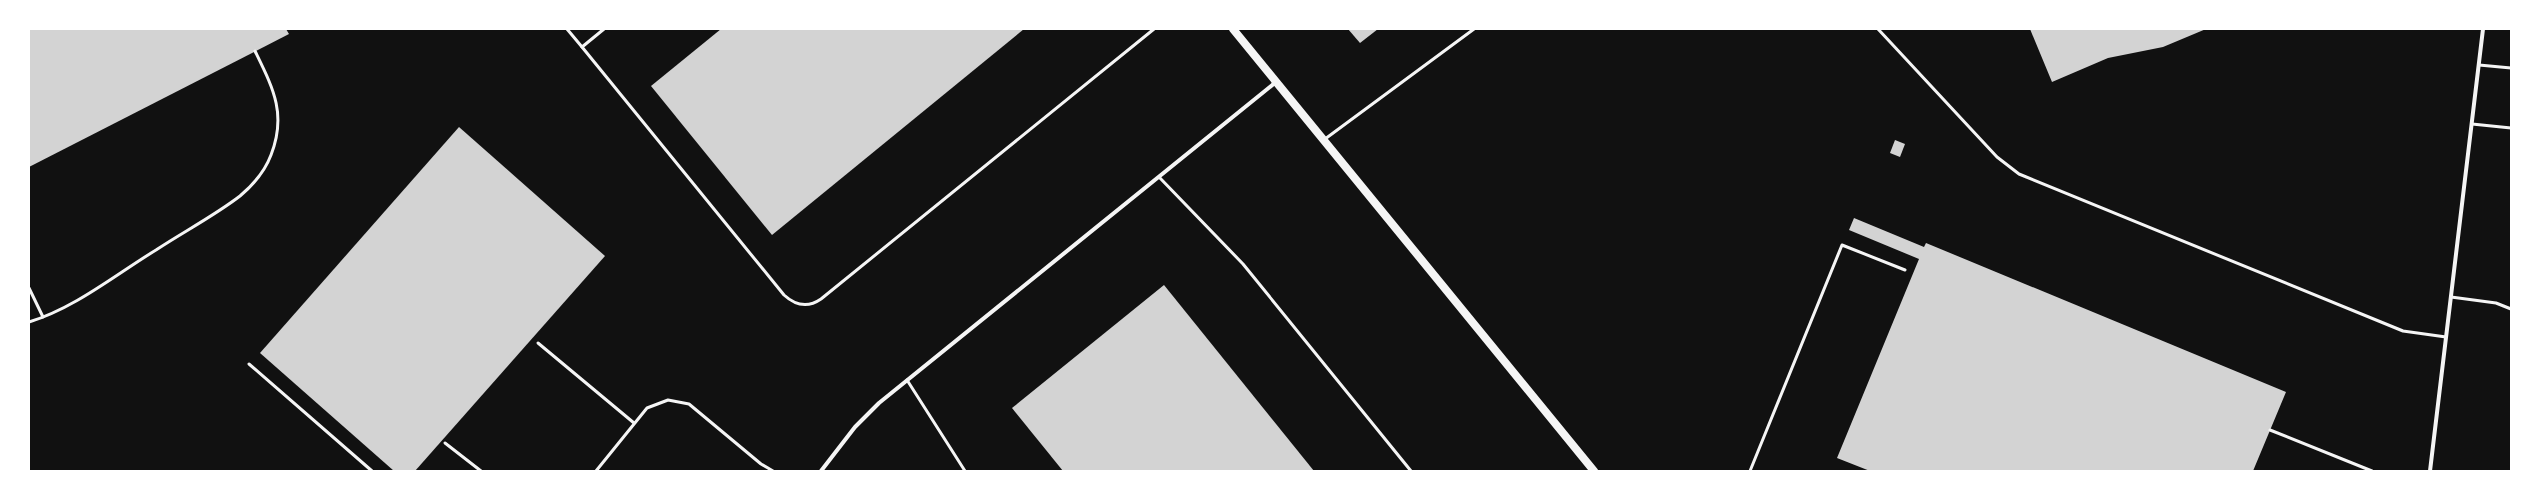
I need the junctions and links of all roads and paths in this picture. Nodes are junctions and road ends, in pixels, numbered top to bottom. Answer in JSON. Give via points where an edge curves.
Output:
{"nodes":[{"id":1,"x":567,"y":29,"type":"edge"},
{"id":2,"x":604,"y":29,"type":"edge"},
{"id":3,"x":1154,"y":29,"type":"edge"},
{"id":4,"x":1233,"y":29,"type":"edge"},
{"id":5,"x":1474,"y":29,"type":"edge"},
{"id":6,"x":1878,"y":29,"type":"edge"},
{"id":7,"x":2483,"y":29,"type":"edge"},
{"id":8,"x":582,"y":47,"type":"junction"},
{"id":9,"x":255,"y":51,"type":"dead end"},
{"id":10,"x":2479,"y":65,"type":"junction"},
{"id":11,"x":2511,"y":68,"type":"edge"},
{"id":12,"x":1276,"y":82,"type":"junction"},
{"id":13,"x":2472,"y":124,"type":"junction"},
{"id":14,"x":2511,"y":128,"type":"edge"},
{"id":15,"x":1323,"y":140,"type":"junction"},
{"id":16,"x":1159,"y":177,"type":"junction"},
{"id":17,"x":1905,"y":270,"type":"dead end"},
{"id":18,"x":29,"y":288,"type":"edge"},
{"id":19,"x":2451,"y":298,"type":"junction"},
{"id":20,"x":2511,"y":309,"type":"edge"},
{"id":21,"x":43,"y":317,"type":"junction"},
{"id":22,"x":29,"y":322,"type":"edge"},
{"id":23,"x":2446,"y":337,"type":"junction"},
{"id":24,"x":538,"y":343,"type":"dead end"},
{"id":25,"x":249,"y":364,"type":"dead end"},
{"id":26,"x":907,"y":380,"type":"junction"},
{"id":27,"x":634,"y":423,"type":"junction"},
{"id":28,"x":2270,"y":430,"type":"dead end"},
{"id":29,"x":445,"y":443,"type":"dead end"},
{"id":30,"x":372,"y":471,"type":"edge"},
{"id":31,"x":480,"y":471,"type":"edge"},
{"id":32,"x":596,"y":471,"type":"edge"},
{"id":33,"x":773,"y":471,"type":"edge"},
{"id":34,"x":821,"y":471,"type":"edge"},
{"id":35,"x":964,"y":471,"type":"edge"},
{"id":36,"x":1411,"y":471,"type":"edge"},
{"id":37,"x":1594,"y":471,"type":"edge"},
{"id":38,"x":1750,"y":471,"type":"edge"},
{"id":39,"x":2372,"y":471,"type":"edge"},
{"id":40,"x":2430,"y":471,"type":"edge"}],
"edges":[{"from":1,"to":8,"type":"lane"},
{"from":2,"to":8,"type":"lane"},
{"from":3,"to":8,"type":"lane","via":[[821,299],[809,305],[799,304],[784,295]]},
{"from":4,"to":12,"type":"main road"},
{"from":5,"to":15,"type":"lane"},
{"from":6,"to":23,"type":"lane","via":[[1997,157],[2020,174],[2403,331]]},
{"from":7,"to":10,"type":"street"},
{"from":9,"to":21,"type":"lane","via":[[276,97],[279,117],[271,157],[255,182],[232,202],[77,299]]},
{"from":10,"to":11,"type":"lane"},
{"from":10,"to":13,"type":"street"},
{"from":12,"to":15,"type":"main road"},
{"from":12,"to":16,"type":"street"},
{"from":13,"to":14,"type":"lane"},
{"from":13,"to":19,"type":"street"},
{"from":15,"to":37,"type":"main road"},
{"from":16,"to":26,"type":"street"},
{"from":16,"to":36,"type":"lane","via":[[1243,264]]},
{"from":17,"to":38,"type":"lane","via":[[1842,245]]},
{"from":18,"to":21,"type":"lane"},
{"from":19,"to":20,"type":"lane","via":[[2496,303]]},
{"from":19,"to":23,"type":"street"},
{"from":21,"to":22,"type":"lane"},
{"from":23,"to":40,"type":"street"},
{"from":24,"to":27,"type":"lane"},
{"from":25,"to":30,"type":"lane"},
{"from":26,"to":34,"type":"street","via":[[855,427]]},
{"from":26,"to":35,"type":"lane"},
{"from":27,"to":32,"type":"lane"},
{"from":27,"to":33,"type":"lane","via":[[653,404],[668,400],[682,401],[695,408],[761,464]]},
{"from":28,"to":39,"type":"lane"},
{"from":29,"to":31,"type":"lane"}]}
